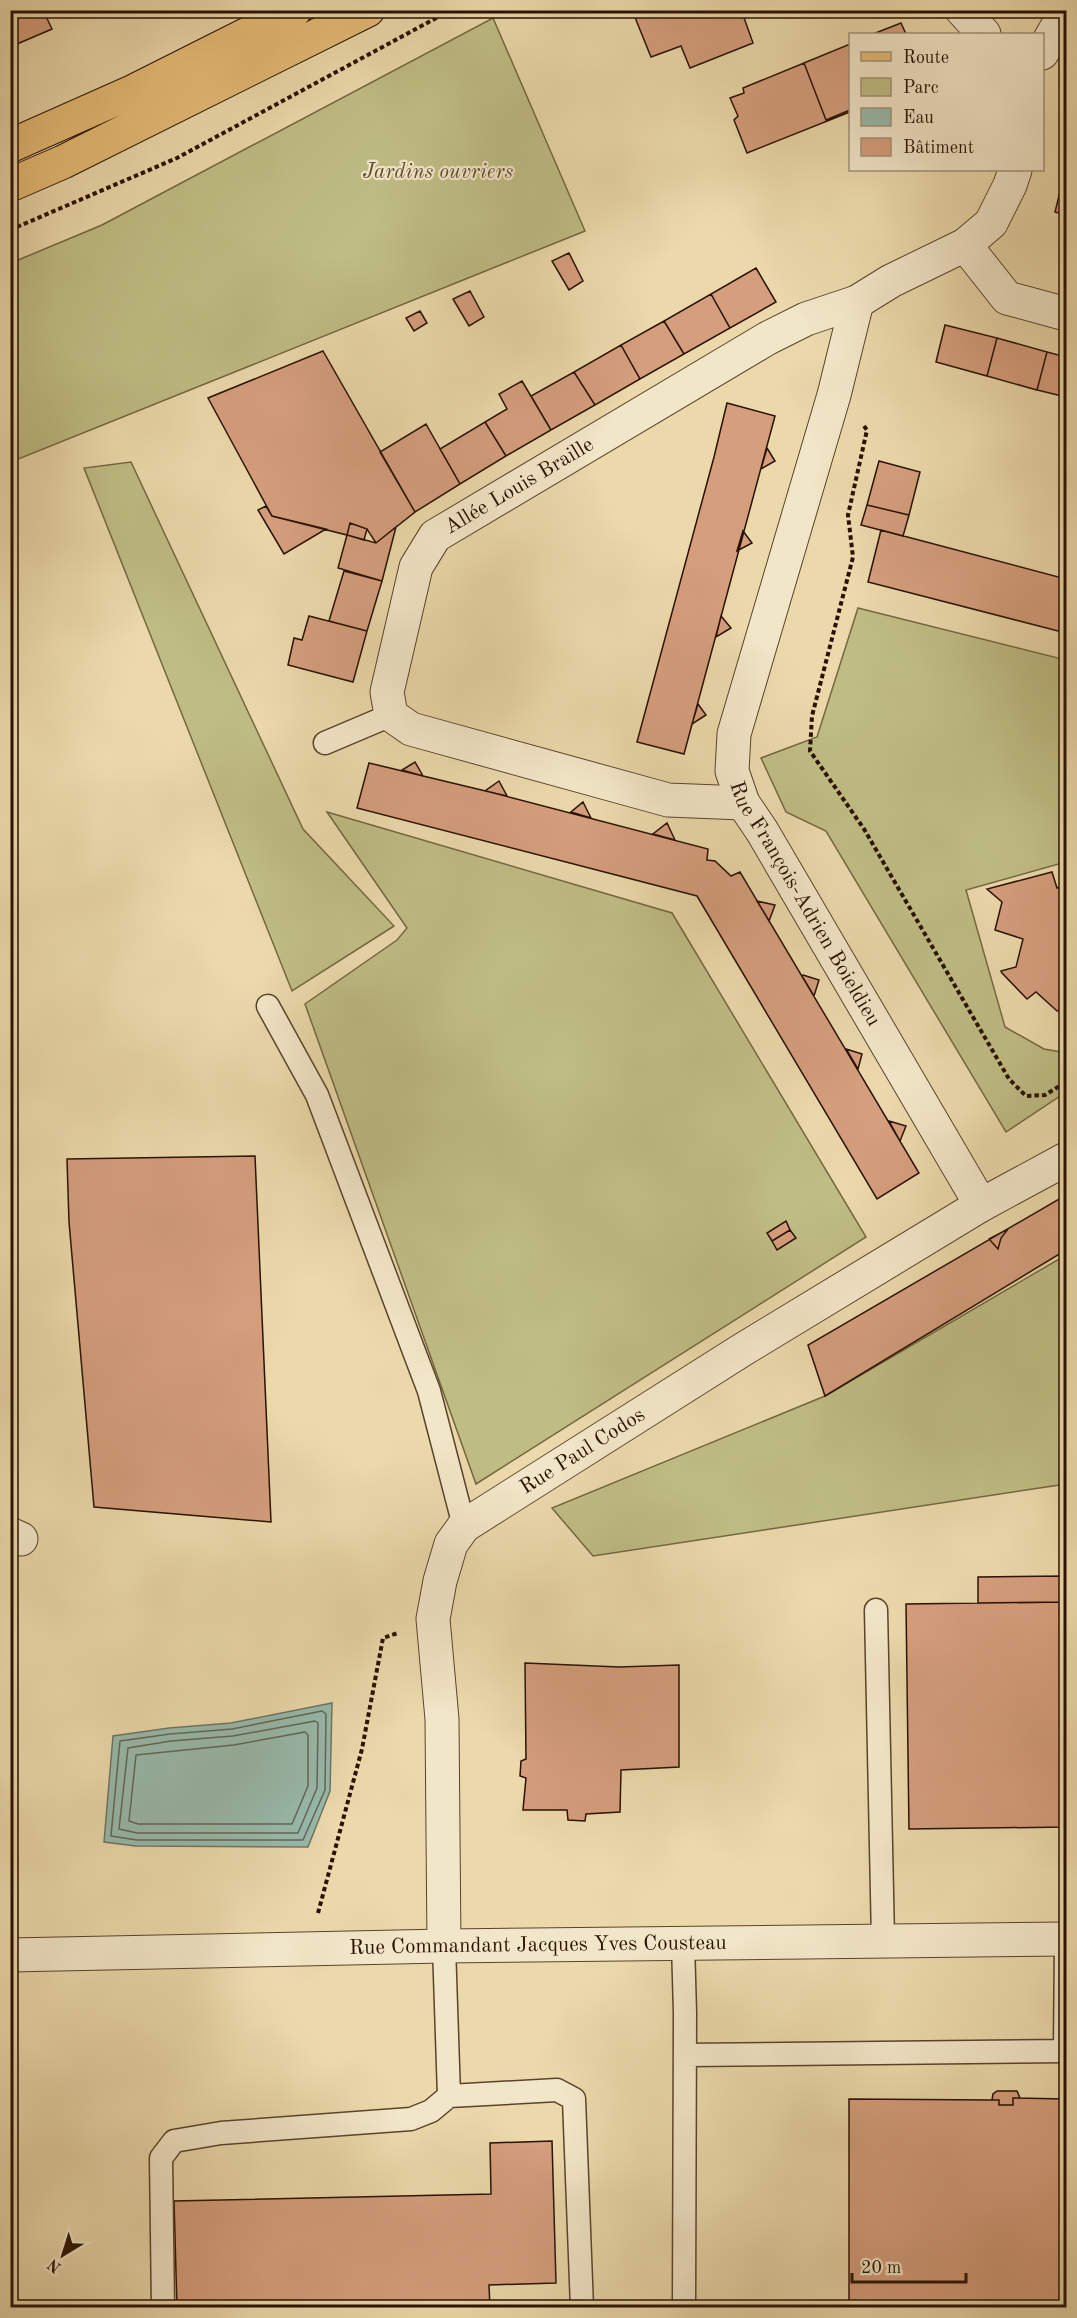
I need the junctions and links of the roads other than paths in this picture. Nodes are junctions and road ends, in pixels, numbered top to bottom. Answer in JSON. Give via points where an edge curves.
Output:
{"nodes":[{"id":1,"x":296,"y":10,"type":"edge"},
{"id":2,"x":368,"y":10,"type":"edge"},
{"id":3,"x":962,"y":10,"type":"edge"},
{"id":4,"x":1066,"y":20,"type":"edge"},
{"id":5,"x":983,"y":33,"type":"edge"},
{"id":6,"x":1044,"y":50,"type":"edge"},
{"id":7,"x":10,"y":146,"type":"edge"},
{"id":8,"x":1015,"y":171,"type":"edge"},
{"id":9,"x":10,"y":185,"type":"edge"},
{"id":10,"x":965,"y":245,"type":"junction"},
{"id":11,"x":857,"y":302,"type":"junction"},
{"id":12,"x":1066,"y":314,"type":"edge"},
{"id":13,"x":391,"y":715,"type":"junction"},
{"id":14,"x":325,"y":743,"type":"dead end"},
{"id":15,"x":743,"y":803,"type":"junction"},
{"id":16,"x":268,"y":1006,"type":"dead end"},
{"id":17,"x":1066,"y":1159,"type":"edge"},
{"id":18,"x":981,"y":1205,"type":"junction"},
{"id":19,"x":464,"y":1526,"type":"junction"},
{"id":20,"x":876,"y":1610,"type":"dead end"},
{"id":21,"x":883,"y":1940,"type":"junction"},
{"id":22,"x":1066,"y":1940,"type":"edge"},
{"id":23,"x":683,"y":1943,"type":"junction"},
{"id":24,"x":444,"y":1946,"type":"junction"},
{"id":25,"x":10,"y":1955,"type":"edge"},
{"id":26,"x":1066,"y":2051,"type":"edge"},
{"id":27,"x":685,"y":2055,"type":"junction"},
{"id":28,"x":449,"y":2096,"type":"junction"},
{"id":29,"x":163,"y":2307,"type":"edge"},
{"id":30,"x":582,"y":2307,"type":"edge"},
{"id":31,"x":684,"y":2307,"type":"edge"}],
"edges":[{"from":1,"to":7,"type":"main road","via":[[134,91]]},
{"from":2,"to":9,"type":"main road"},
{"from":3,"to":5,"type":"street"},
{"from":4,"to":6,"type":"street","via":[[1057,27]]},
{"from":8,"to":10,"type":"street","name":"Allée Louis Braille","via":[[990,223]]},
{"from":10,"to":11,"type":"street","name":"Allée Louis Braille"},
{"from":10,"to":12,"type":"street","via":[[1007,298]]},
{"from":11,"to":13,"type":"street","name":"Allée Louis Braille","via":[[806,319],[768,338],[435,536],[416,567],[387,692]]},
{"from":11,"to":15,"type":"street","name":"Rue François-Adrien Boieldieu","via":[[834,395],[734,734],[732,771]]},
{"from":13,"to":14,"type":"lane"},
{"from":13,"to":15,"type":"street","via":[[411,729],[668,800]]},
{"from":15,"to":18,"type":"street","name":"Rue François-Adrien Boieldieu"},
{"from":16,"to":19,"type":"lane","via":[[317,1095],[429,1391]]},
{"from":17,"to":18,"type":"street","name":"Rue Paul Codos"},
{"from":18,"to":19,"type":"street","name":"Rue Paul Codos"},
{"from":19,"to":24,"type":"street","name":"Rue Paul Codos","via":[[451,1544],[433,1620],[442,1719]]},
{"from":20,"to":21,"type":"lane"},
{"from":21,"to":22,"type":"street","name":"Rue Commandant Jacques Yves Cousteau"},
{"from":21,"to":23,"type":"street","name":"Rue Commandant Jacques Yves Cousteau"},
{"from":22,"to":26,"type":"lane"},
{"from":23,"to":24,"type":"street","name":"Rue Commandant Jacques Yves Cousteau"},
{"from":23,"to":27,"type":"lane"},
{"from":24,"to":25,"type":"street","name":"Rue Commandant Jacques Yves Cousteau"},
{"from":24,"to":28,"type":"lane"},
{"from":26,"to":27,"type":"lane"},
{"from":27,"to":31,"type":"lane"},
{"from":28,"to":29,"type":"lane","via":[[431,2111],[411,2119],[221,2133],[174,2141],[161,2158]]},
{"from":28,"to":30,"type":"lane","via":[[557,2090],[574,2099]]}]}
